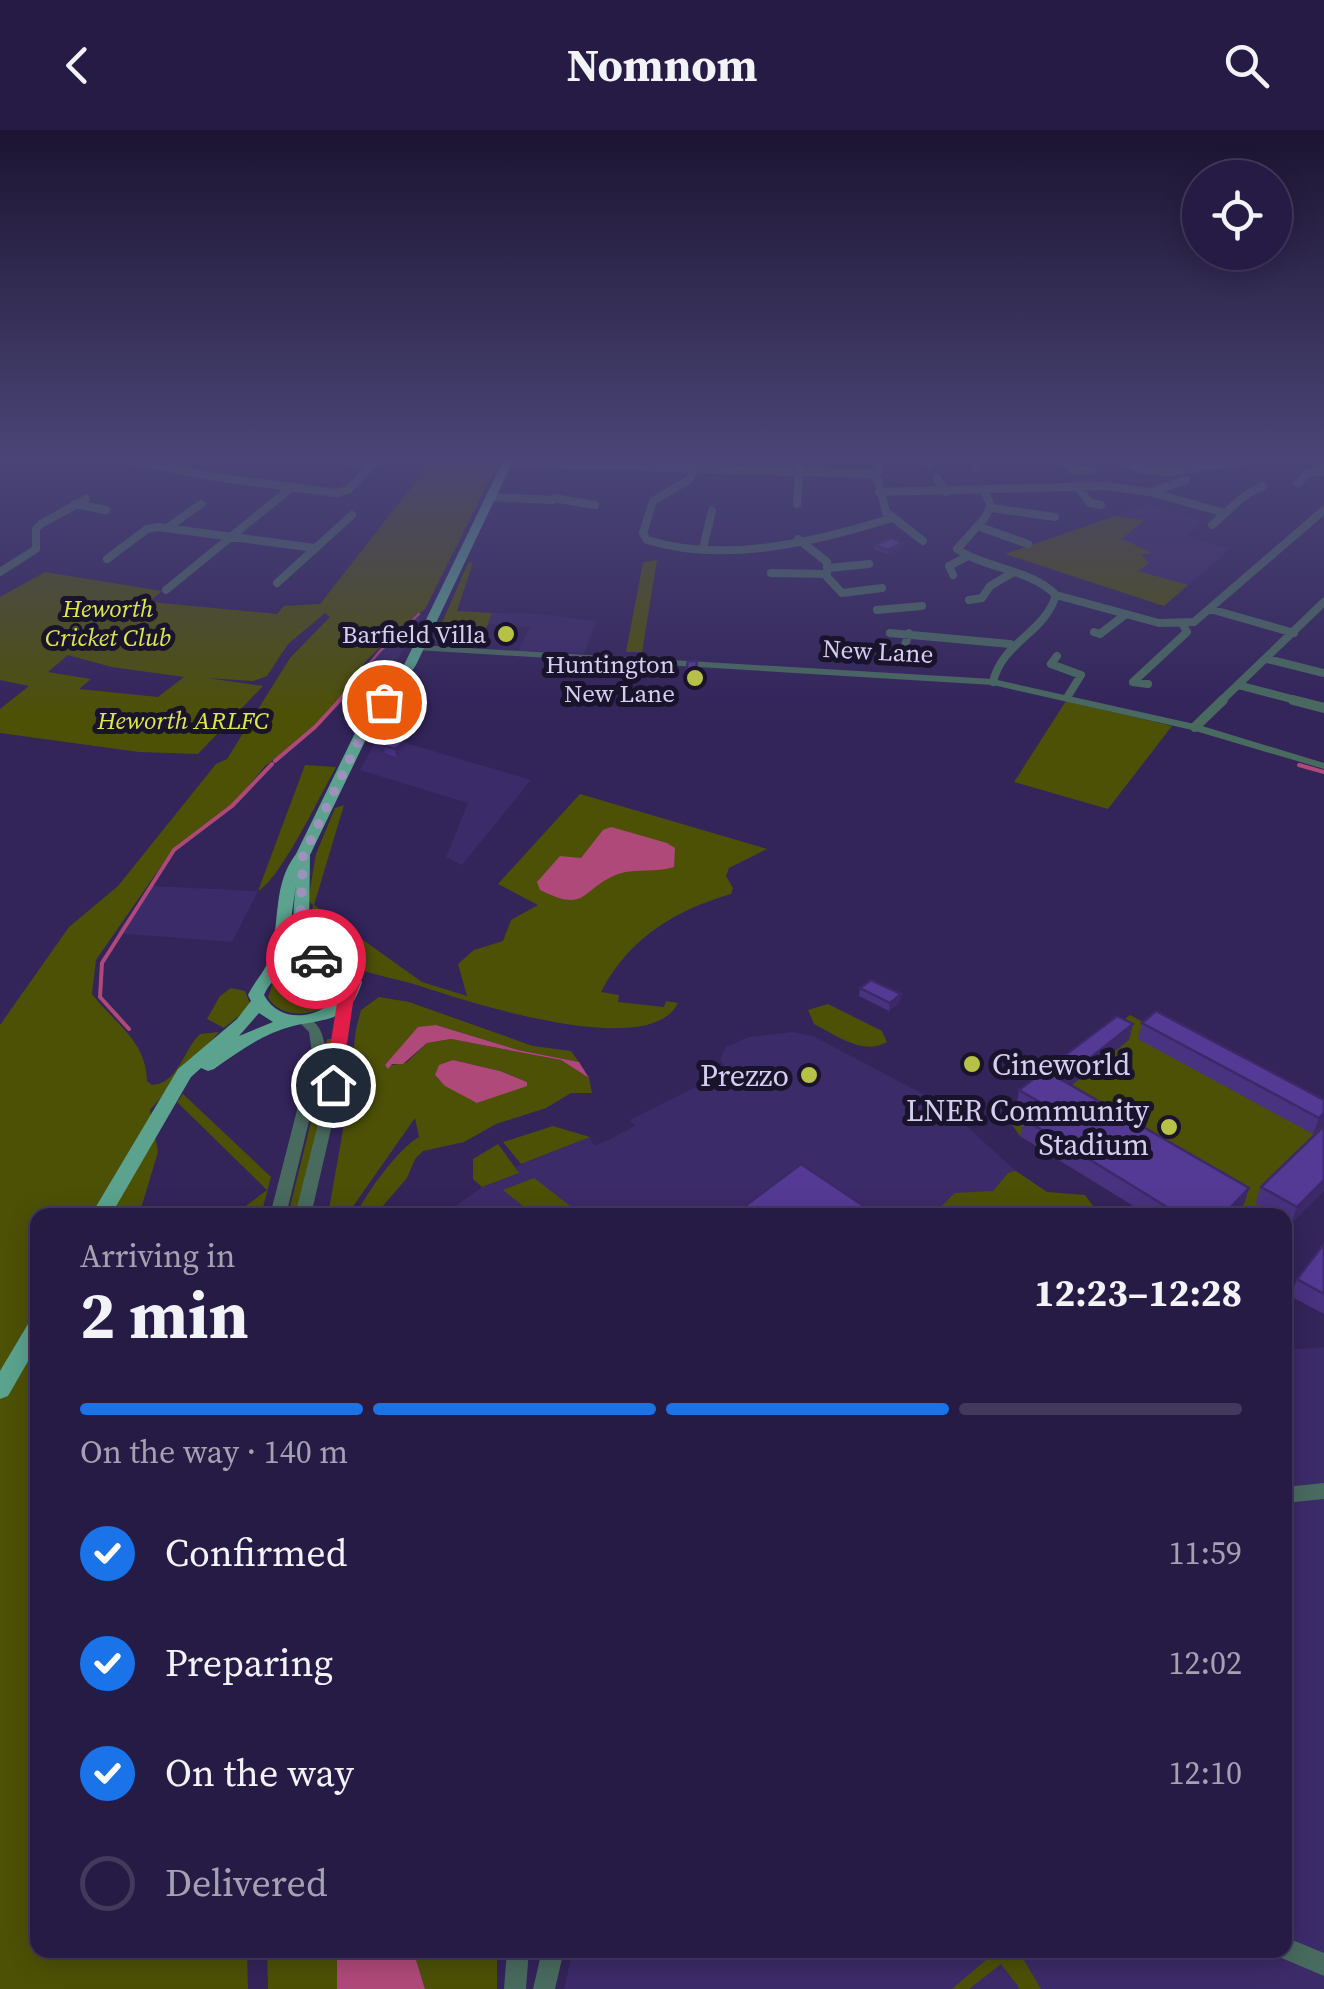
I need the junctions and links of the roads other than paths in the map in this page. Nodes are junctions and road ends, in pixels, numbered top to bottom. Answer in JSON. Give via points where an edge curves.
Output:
{"nodes":[{"id":1,"x":36,"y":544,"type":"edge"},
{"id":2,"x":127,"y":544,"type":"edge"},
{"id":3,"x":223,"y":544,"type":"edge"},
{"id":4,"x":283,"y":544,"type":"edge"},
{"id":5,"x":320,"y":544,"type":"edge"},
{"id":6,"x":468,"y":544,"type":"edge"},
{"id":7,"x":660,"y":544,"type":"edge"},
{"id":8,"x":705,"y":544,"type":"edge"},
{"id":9,"x":778,"y":544,"type":"edge"},
{"id":10,"x":803,"y":544,"type":"edge"},
{"id":11,"x":959,"y":544,"type":"edge"},
{"id":12,"x":1284,"y":544,"type":"edge"},
{"id":13,"x":315,"y":548,"type":"junction"},
{"id":14,"x":704,"y":548,"type":"junction"},
{"id":15,"x":968,"y":556,"type":"junction"},
{"id":16,"x":107,"y":558,"type":"dead end"},
{"id":17,"x":869,"y":564,"type":"dead end"},
{"id":18,"x":828,"y":571,"type":"junction"},
{"id":19,"x":0,"y":572,"type":"edge"},
{"id":20,"x":771,"y":573,"type":"dead end"},
{"id":21,"x":953,"y":574,"type":"dead end"},
{"id":22,"x":1012,"y":574,"type":"junction"},
{"id":23,"x":890,"y":578,"type":"dead end"},
{"id":24,"x":277,"y":584,"type":"dead end"},
{"id":25,"x":166,"y":590,"type":"dead end"},
{"id":26,"x":1056,"y":595,"type":"junction"},
{"id":27,"x":977,"y":601,"type":"dead end"},
{"id":28,"x":1324,"y":603,"type":"edge"},
{"id":29,"x":922,"y":606,"type":"dead end"},
{"id":30,"x":1210,"y":609,"type":"junction"},
{"id":31,"x":1126,"y":614,"type":"junction"},
{"id":32,"x":892,"y":623,"type":"junction"},
{"id":33,"x":1183,"y":625,"type":"junction"},
{"id":34,"x":1294,"y":633,"type":"junction"},
{"id":35,"x":1097,"y":634,"type":"dead end"},
{"id":36,"x":1010,"y":644,"type":"junction"},
{"id":37,"x":418,"y":648,"type":"junction"},
{"id":38,"x":904,"y":656,"type":"dead end"},
{"id":39,"x":1057,"y":656,"type":"dead end"},
{"id":40,"x":1267,"y":659,"type":"junction"},
{"id":41,"x":1324,"y":674,"type":"edge"},
{"id":42,"x":1120,"y":680,"type":"dead end"},
{"id":43,"x":993,"y":682,"type":"junction"},
{"id":44,"x":1133,"y":682,"type":"junction"},
{"id":45,"x":1148,"y":684,"type":"dead end"},
{"id":46,"x":1238,"y":685,"type":"junction"},
{"id":47,"x":1068,"y":696,"type":"junction"},
{"id":48,"x":1324,"y":708,"type":"edge"},
{"id":49,"x":1194,"y":727,"type":"junction"},
{"id":50,"x":1324,"y":766,"type":"edge"},
{"id":51,"x":303,"y":856,"type":"junction"},
{"id":52,"x":319,"y":961,"type":"junction"},
{"id":53,"x":273,"y":972,"type":"junction"},
{"id":54,"x":258,"y":1003,"type":"junction"},
{"id":55,"x":345,"y":1003,"type":"junction"},
{"id":56,"x":298,"y":1020,"type":"junction"},
{"id":57,"x":176,"y":1090,"type":"junction"},
{"id":58,"x":105,"y":1208,"type":"edge"},
{"id":59,"x":280,"y":1208,"type":"edge"},
{"id":60,"x":305,"y":1208,"type":"edge"},
{"id":61,"x":30,"y":1338,"type":"edge"},
{"id":62,"x":0,"y":1390,"type":"edge"},
{"id":63,"x":1324,"y":1490,"type":"edge"},
{"id":64,"x":1292,"y":1494,"type":"edge"},
{"id":65,"x":1292,"y":1951,"type":"edge"},
{"id":66,"x":517,"y":1958,"type":"edge"},
{"id":67,"x":551,"y":1958,"type":"edge"},
{"id":68,"x":1324,"y":1964,"type":"edge"},
{"id":69,"x":515,"y":1989,"type":"edge"},
{"id":70,"x":544,"y":1989,"type":"edge"}],
"edges":[{"from":1,"to":19,"type":"street"},
{"from":2,"to":16,"type":"street"},
{"from":3,"to":25,"type":"street"},
{"from":4,"to":13,"type":"street"},
{"from":5,"to":13,"type":"street"},
{"from":6,"to":37,"type":"main road"},
{"from":7,"to":14,"type":"street"},
{"from":8,"to":14,"type":"street"},
{"from":9,"to":14,"type":"street"},
{"from":10,"to":18,"type":"street","via":[[824,559]]},
{"from":11,"to":15,"type":"street"},
{"from":12,"to":30,"type":"street"},
{"from":13,"to":24,"type":"street"},
{"from":15,"to":21,"type":"street","via":[[949,566]]},
{"from":15,"to":22,"type":"street"},
{"from":17,"to":18,"type":"street"},
{"from":18,"to":20,"type":"street","via":[[794,578],[784,570]]},
{"from":18,"to":23,"type":"street","via":[[828,580],[846,594],[883,590],[881,581]]},
{"from":22,"to":26,"type":"street","via":[[1045,584]]},
{"from":22,"to":27,"type":"street"},
{"from":26,"to":31,"type":"street"},
{"from":26,"to":36,"type":"street","via":[[1041,626]]},
{"from":28,"to":34,"type":"street"},
{"from":29,"to":32,"type":"street"},
{"from":30,"to":33,"type":"street"},
{"from":30,"to":34,"type":"street"},
{"from":31,"to":33,"type":"street"},
{"from":31,"to":35,"type":"street"},
{"from":32,"to":36,"type":"street"},
{"from":32,"to":38,"type":"street","via":[[909,642]]},
{"from":33,"to":44,"type":"street","via":[[1187,632]]},
{"from":34,"to":40,"type":"street"},
{"from":36,"to":43,"type":"street"},
{"from":37,"to":43,"type":"street","name":"New Lane"},
{"from":37,"to":51,"type":"main road","via":[[362,734]]},
{"from":39,"to":47,"type":"street","via":[[1051,664],[1081,675]]},
{"from":40,"to":41,"type":"street"},
{"from":40,"to":46,"type":"street"},
{"from":42,"to":44,"type":"street"},
{"from":43,"to":47,"type":"street","name":"New Lane"},
{"from":44,"to":45,"type":"street"},
{"from":46,"to":48,"type":"street"},
{"from":46,"to":49,"type":"street"},
{"from":47,"to":49,"type":"street","name":"New Lane"},
{"from":49,"to":50,"type":"street","name":"New Lane"},
{"from":51,"to":52,"type":"main road","via":[[300,933]]},
{"from":51,"to":53,"type":"main road","via":[[290,871],[286,931]]},
{"from":52,"to":53,"type":"main road"},
{"from":52,"to":55,"type":"main road","via":[[350,974],[353,991]]},
{"from":53,"to":54,"type":"main road","via":[[257,990]]},
{"from":54,"to":56,"type":"main road","via":[[271,1015]]},
{"from":54,"to":57,"type":"main road","via":[[184,1073]]},
{"from":55,"to":56,"type":"main road"},
{"from":55,"to":60,"type":"street"},
{"from":56,"to":57,"type":"main road","via":[[244,1040]]},
{"from":56,"to":59,"type":"street","via":[[316,1031],[318,1052]]},
{"from":57,"to":58,"type":"main road"},
{"from":61,"to":62,"type":"main road"},
{"from":63,"to":64,"type":"street"},
{"from":65,"to":68,"type":"street"},
{"from":66,"to":69,"type":"street"},
{"from":67,"to":70,"type":"street"}]}
